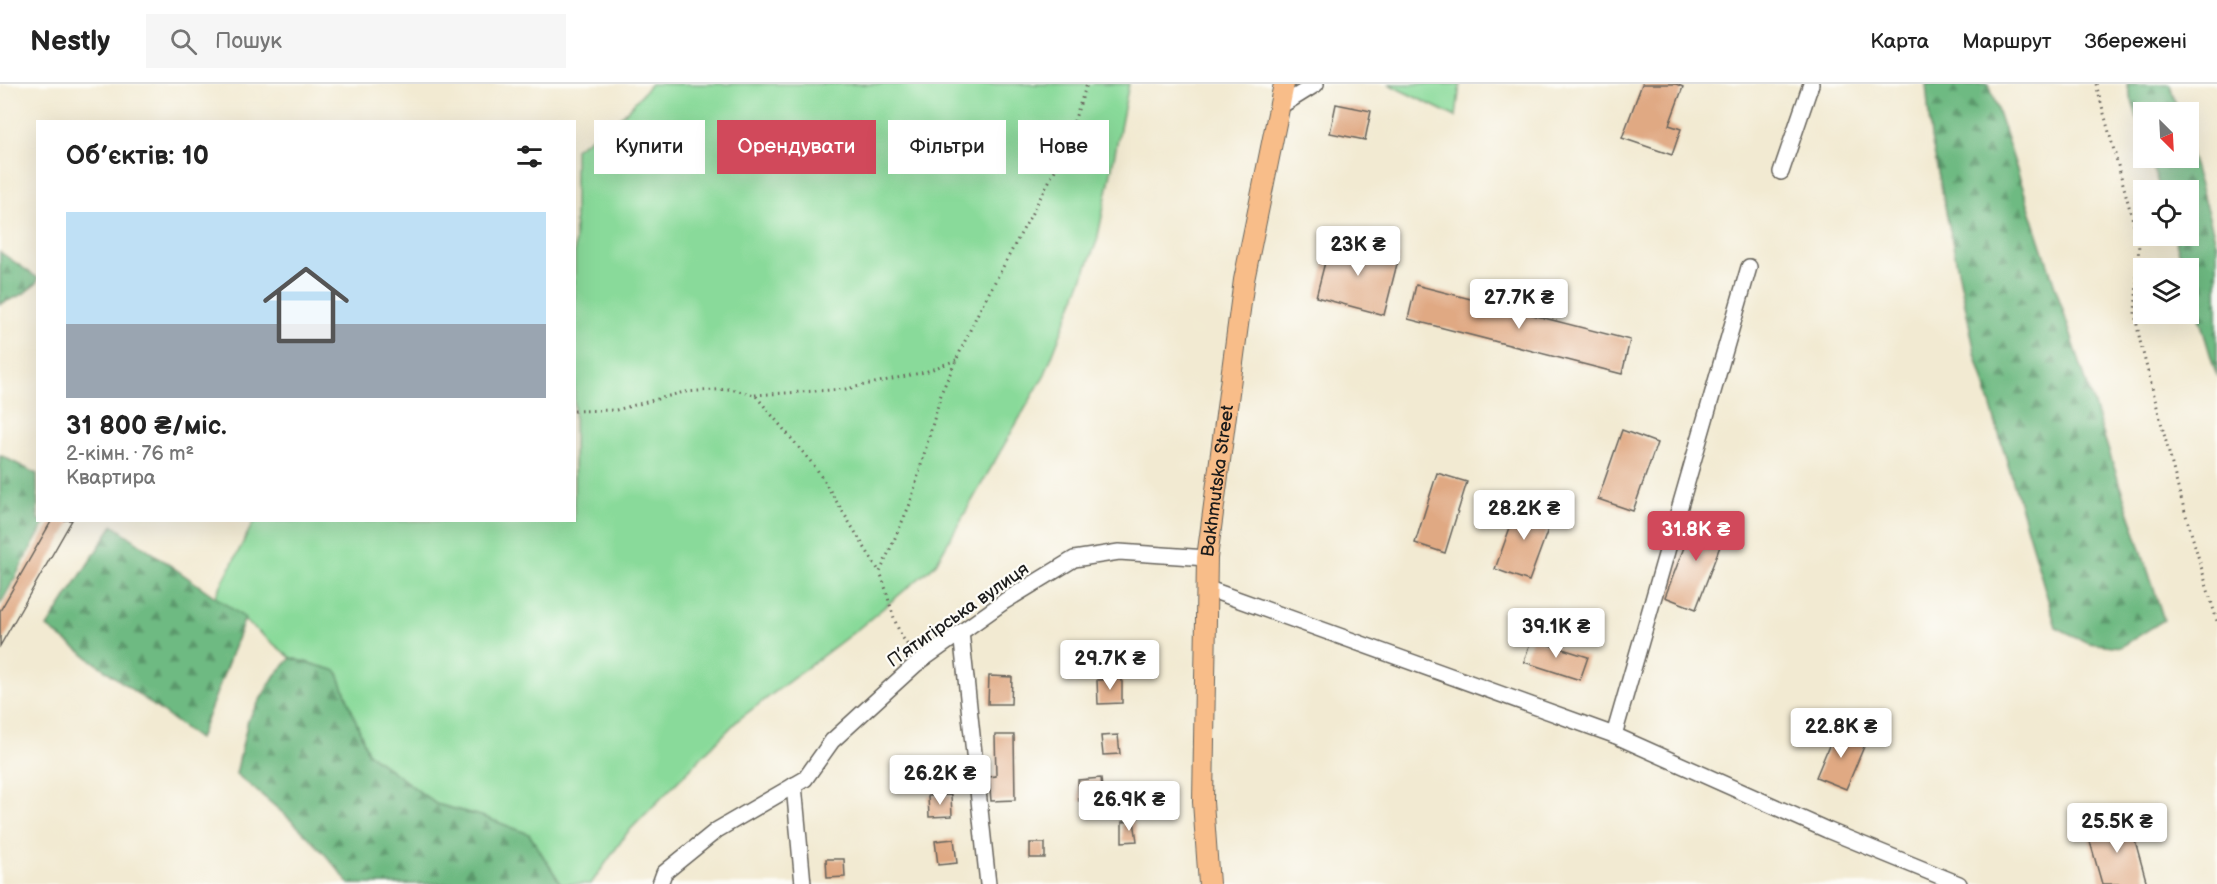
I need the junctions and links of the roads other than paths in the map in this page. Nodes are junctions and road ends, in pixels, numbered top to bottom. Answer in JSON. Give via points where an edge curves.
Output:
{"nodes":[{"id":1,"x":1284,"y":84,"type":"edge"},
{"id":2,"x":1316,"y":84,"type":"edge"},
{"id":3,"x":1811,"y":84,"type":"edge"},
{"id":4,"x":1279,"y":107,"type":"junction"},
{"id":5,"x":1781,"y":172,"type":"dead end"},
{"id":6,"x":1749,"y":267,"type":"dead end"},
{"id":7,"x":1207,"y":558,"type":"junction"},
{"id":8,"x":1206,"y":588,"type":"junction"},
{"id":9,"x":962,"y":632,"type":"junction"},
{"id":10,"x":1614,"y":735,"type":"junction"},
{"id":11,"x":794,"y":785,"type":"junction"},
{"id":12,"x":660,"y":884,"type":"edge"},
{"id":13,"x":803,"y":884,"type":"edge"},
{"id":14,"x":988,"y":884,"type":"edge"},
{"id":15,"x":1209,"y":884,"type":"edge"},
{"id":16,"x":1959,"y":884,"type":"edge"}],
"edges":[{"from":1,"to":4,"type":"main road","name":"Bakhmutska Street"},
{"from":2,"to":4,"type":"street"},
{"from":3,"to":5,"type":"street"},
{"from":4,"to":7,"type":"main road","name":"Bakhmutska Street","via":[[1244,280]]},
{"from":6,"to":10,"type":"street"},
{"from":7,"to":8,"type":"main road","name":"Bakhmutska Street"},
{"from":7,"to":9,"type":"street","name":"П’ятигірська вулиця","via":[[1119,552],[1074,560]]},
{"from":8,"to":10,"type":"street"},
{"from":8,"to":15,"type":"main road","name":"Bakhmutska Street","via":[[1203,802]]},
{"from":9,"to":11,"type":"street","name":"П’ятигірська вулиця","via":[[921,660],[832,741],[805,779]]},
{"from":9,"to":14,"type":"street"},
{"from":10,"to":16,"type":"street"},
{"from":11,"to":12,"type":"street","name":"П’ятигірська вулиця","via":[[717,830],[664,873]]},
{"from":11,"to":13,"type":"street"}]}
